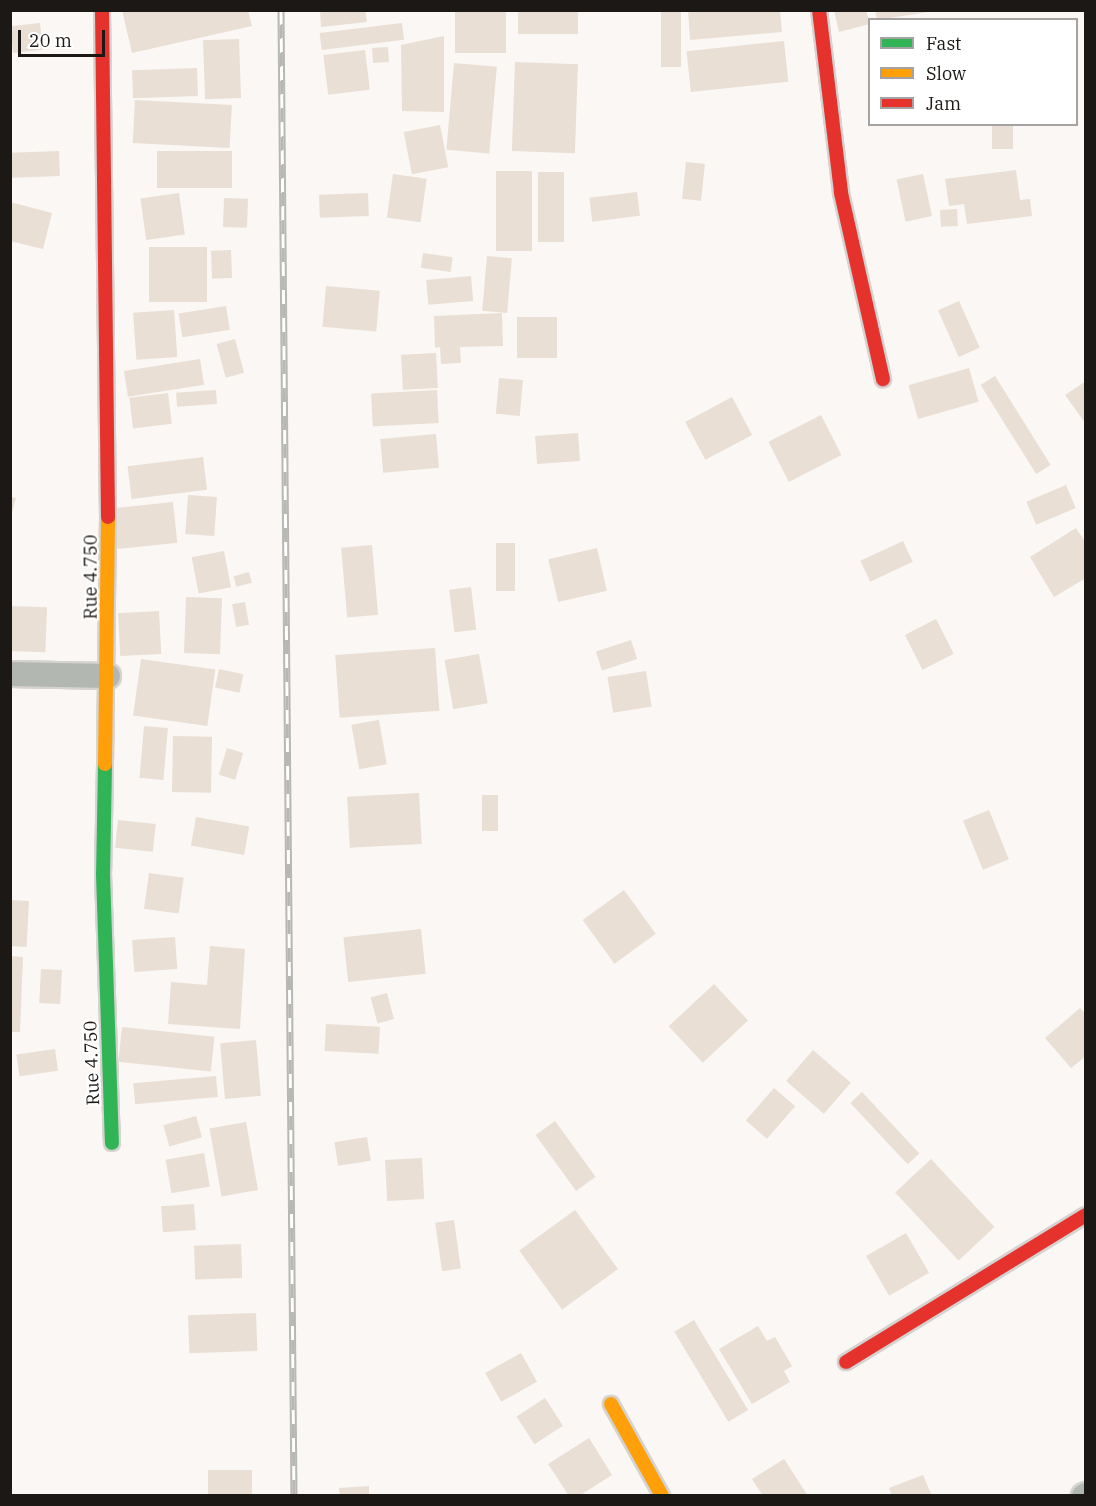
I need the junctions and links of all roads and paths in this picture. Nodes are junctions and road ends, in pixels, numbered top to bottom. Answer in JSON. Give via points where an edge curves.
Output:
{"nodes":[{"id":1,"x":102,"y":10,"type":"edge"},
{"id":2,"x":819,"y":10,"type":"edge"},
{"id":3,"x":883,"y":379,"type":"dead end"},
{"id":4,"x":10,"y":674,"type":"edge"},
{"id":5,"x":108,"y":676,"type":"junction"},
{"id":6,"x":112,"y":1143,"type":"dead end"},
{"id":7,"x":1086,"y":1215,"type":"edge"},
{"id":8,"x":846,"y":1362,"type":"dead end"},
{"id":9,"x":612,"y":1404,"type":"dead end"},
{"id":10,"x":662,"y":1496,"type":"edge"}],
"edges":[{"from":1,"to":5,"type":"street","name":"Rue 4.750"},
{"from":2,"to":3,"type":"street","via":[[841,193]]},
{"from":4,"to":5,"type":"street"},
{"from":5,"to":6,"type":"street","name":"Rue 4.750","via":[[103,874]]},
{"from":7,"to":8,"type":"street"},
{"from":9,"to":10,"type":"street"}]}
